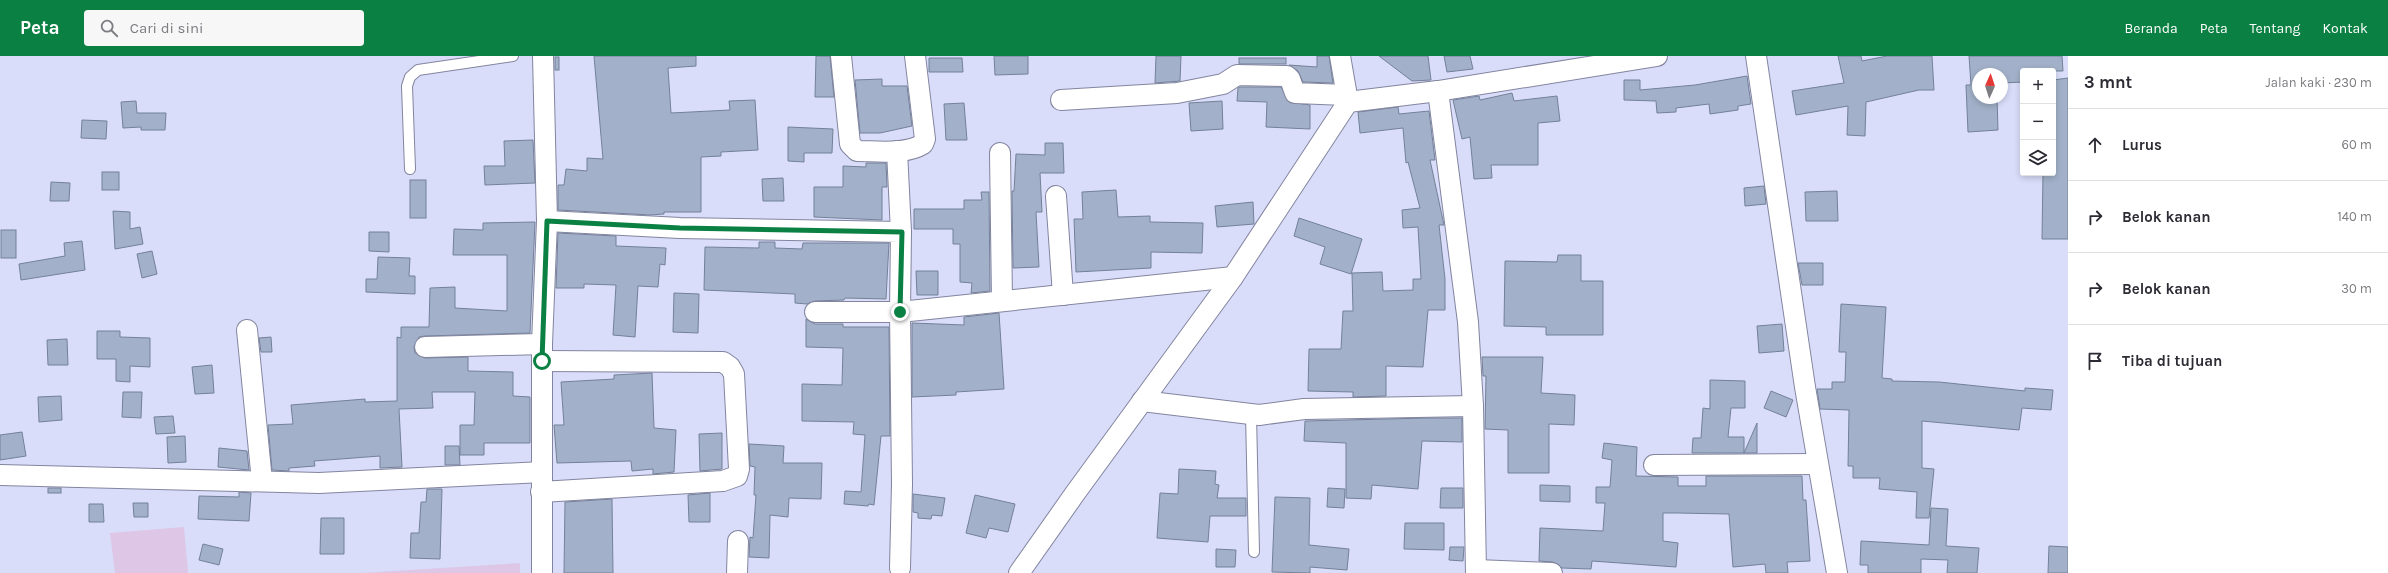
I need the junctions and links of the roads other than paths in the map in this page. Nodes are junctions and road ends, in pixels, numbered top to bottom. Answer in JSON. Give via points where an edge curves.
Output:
{"nodes":[{"id":1,"x":513,"y":56,"type":"edge"},
{"id":2,"x":543,"y":56,"type":"edge"},
{"id":3,"x":841,"y":56,"type":"edge"},
{"id":4,"x":915,"y":56,"type":"edge"},
{"id":5,"x":1340,"y":56,"type":"edge"},
{"id":6,"x":1756,"y":56,"type":"edge"},
{"id":7,"x":1645,"y":57,"type":"edge"},
{"id":8,"x":1438,"y":91,"type":"junction"},
{"id":9,"x":1347,"y":98,"type":"junction"},
{"id":10,"x":1061,"y":100,"type":"dead end"},
{"id":11,"x":897,"y":151,"type":"junction"},
{"id":12,"x":1000,"y":153,"type":"dead end"},
{"id":13,"x":410,"y":169,"type":"dead end"},
{"id":14,"x":1056,"y":196,"type":"dead end"},
{"id":15,"x":547,"y":221,"type":"junction"},
{"id":16,"x":902,"y":232,"type":"junction"},
{"id":17,"x":1233,"y":277,"type":"junction"},
{"id":18,"x":1063,"y":295,"type":"junction"},
{"id":19,"x":1002,"y":300,"type":"junction"},
{"id":20,"x":815,"y":312,"type":"dead end"},
{"id":21,"x":900,"y":312,"type":"junction"},
{"id":22,"x":247,"y":330,"type":"dead end"},
{"id":23,"x":425,"y":347,"type":"dead end"},
{"id":24,"x":542,"y":353,"type":"junction"},
{"id":25,"x":1142,"y":401,"type":"junction"},
{"id":26,"x":1473,"y":406,"type":"junction"},
{"id":27,"x":1251,"y":414,"type":"junction"},
{"id":28,"x":1818,"y":464,"type":"junction"},
{"id":29,"x":1654,"y":465,"type":"dead end"},
{"id":30,"x":542,"y":472,"type":"junction"},
{"id":31,"x":0,"y":475,"type":"edge"},
{"id":32,"x":262,"y":481,"type":"junction"},
{"id":33,"x":541,"y":492,"type":"junction"},
{"id":34,"x":738,"y":541,"type":"dead end"},
{"id":35,"x":1254,"y":552,"type":"dead end"},
{"id":36,"x":900,"y":568,"type":"dead end"},
{"id":37,"x":1476,"y":571,"type":"edge"},
{"id":38,"x":542,"y":573,"type":"edge"},
{"id":39,"x":737,"y":573,"type":"edge"},
{"id":40,"x":1019,"y":573,"type":"edge"},
{"id":41,"x":1552,"y":573,"type":"edge"},
{"id":42,"x":1837,"y":573,"type":"edge"}],
"edges":[{"from":1,"to":13,"type":"lane","via":[[418,70],[410,77],[407,86]]},
{"from":2,"to":15,"type":"street"},
{"from":3,"to":11,"type":"street","via":[[851,147],[857,151]]},
{"from":4,"to":11,"type":"street","via":[[925,139],[918,147]]},
{"from":5,"to":9,"type":"street"},
{"from":6,"to":28,"type":"street"},
{"from":7,"to":8,"type":"street"},
{"from":8,"to":9,"type":"street"},
{"from":8,"to":26,"type":"street","via":[[1468,322]]},
{"from":9,"to":10,"type":"street","via":[[1295,93],[1287,76],[1237,75],[1222,84],[1177,93]]},
{"from":9,"to":17,"type":"street"},
{"from":11,"to":16,"type":"street"},
{"from":12,"to":19,"type":"street"},
{"from":14,"to":18,"type":"street"},
{"from":15,"to":16,"type":"street","via":[[680,228]]},
{"from":15,"to":24,"type":"street"},
{"from":16,"to":21,"type":"street"},
{"from":17,"to":18,"type":"street"},
{"from":17,"to":25,"type":"street"},
{"from":18,"to":19,"type":"street"},
{"from":19,"to":21,"type":"street"},
{"from":20,"to":21,"type":"street"},
{"from":21,"to":36,"type":"street"},
{"from":22,"to":32,"type":"street"},
{"from":23,"to":24,"type":"street"},
{"from":24,"to":30,"type":"street"},
{"from":24,"to":33,"type":"street","via":[[723,362],[734,374],[739,469],[737,476],[723,481]]},
{"from":25,"to":27,"type":"street"},
{"from":25,"to":40,"type":"street"},
{"from":26,"to":27,"type":"street","via":[[1304,409]]},
{"from":26,"to":37,"type":"street"},
{"from":27,"to":35,"type":"lane"},
{"from":28,"to":29,"type":"street"},
{"from":28,"to":42,"type":"street"},
{"from":30,"to":32,"type":"street","via":[[318,482]]},
{"from":30,"to":33,"type":"street"},
{"from":31,"to":32,"type":"street"},
{"from":33,"to":38,"type":"street"},
{"from":34,"to":39,"type":"street"},
{"from":37,"to":41,"type":"street"}]}
